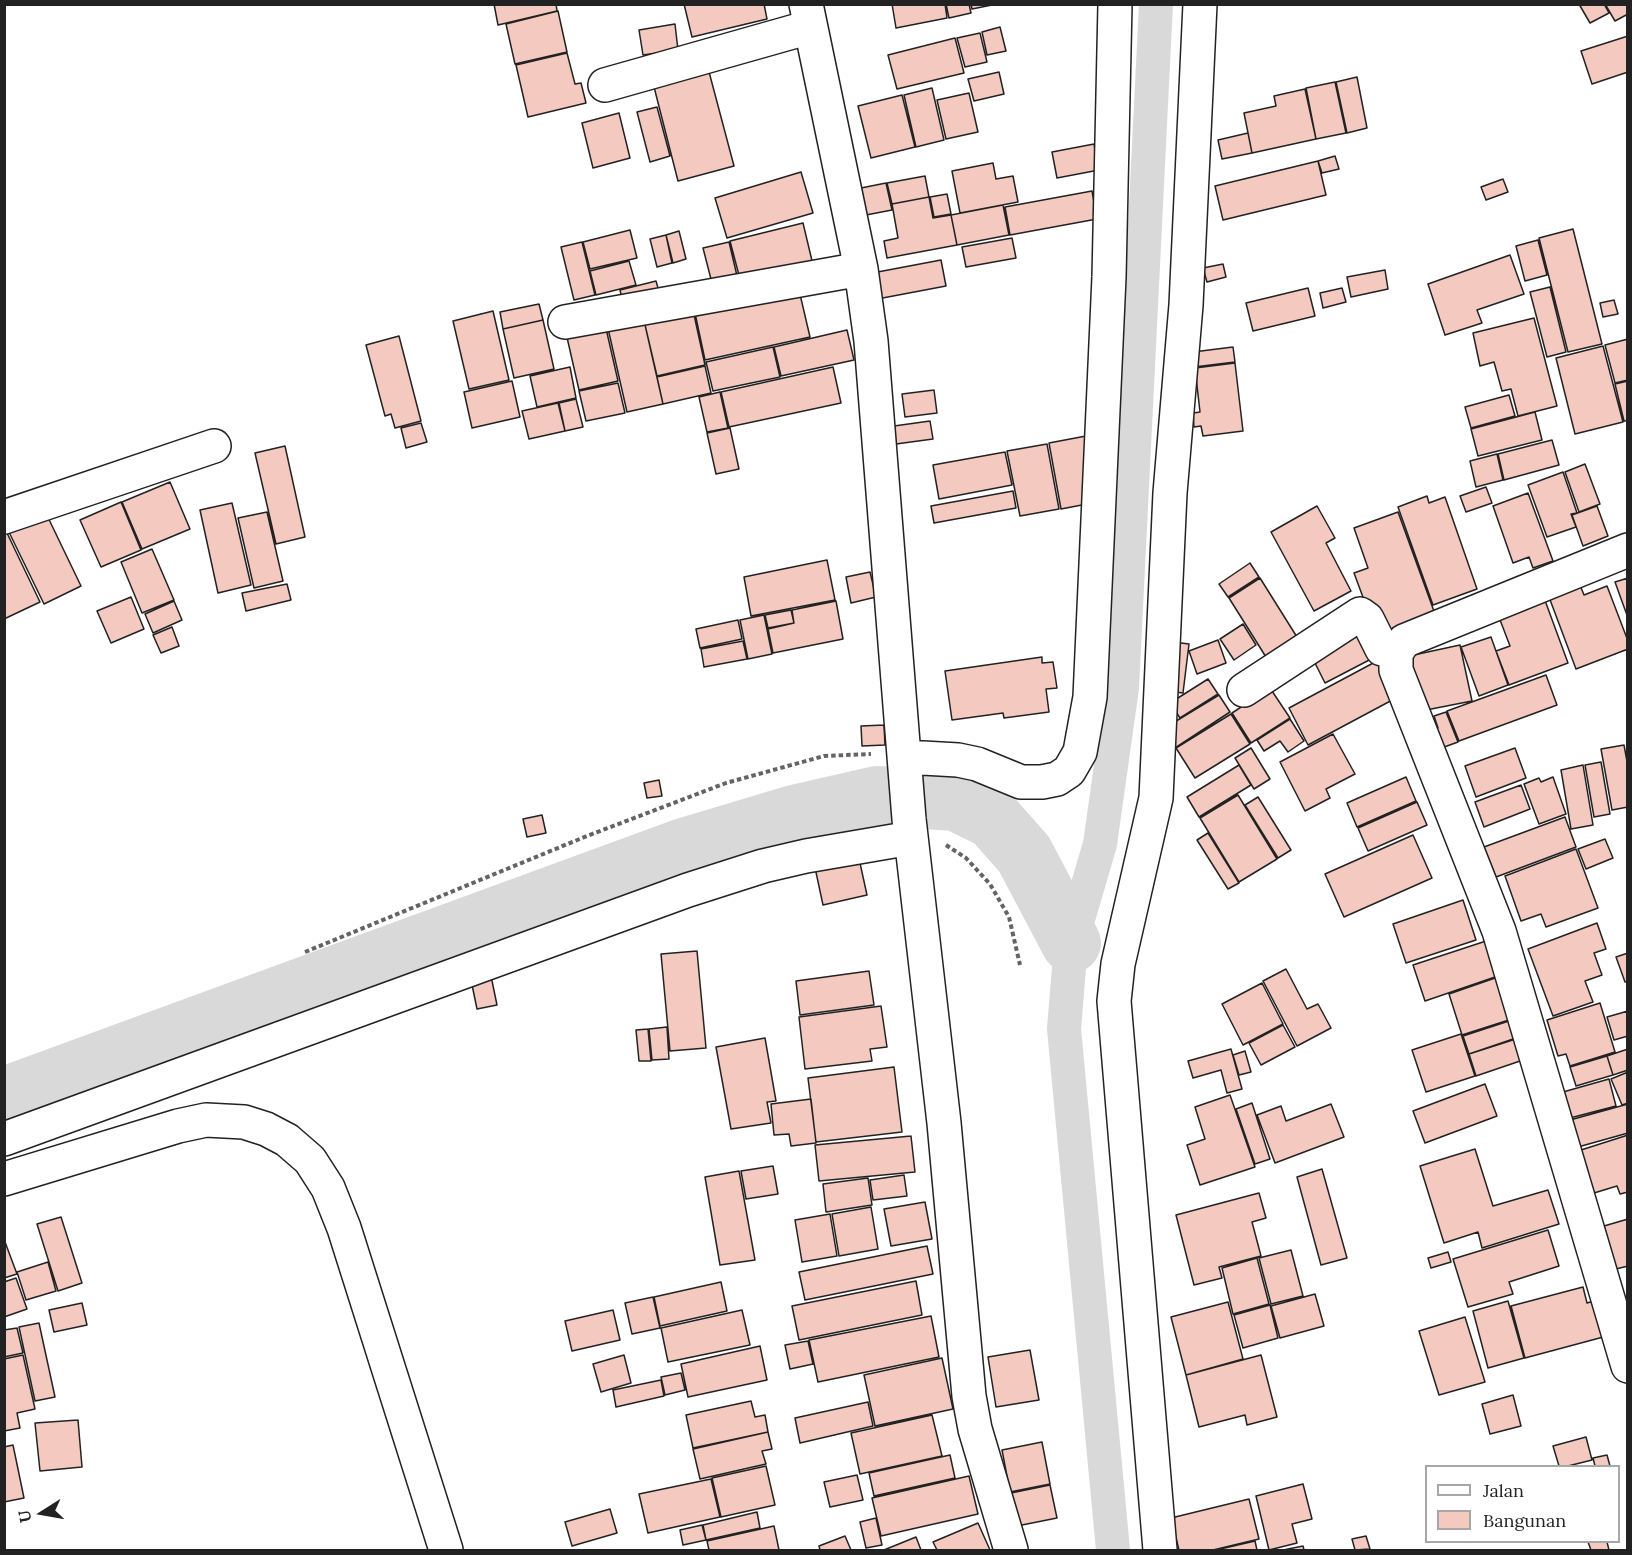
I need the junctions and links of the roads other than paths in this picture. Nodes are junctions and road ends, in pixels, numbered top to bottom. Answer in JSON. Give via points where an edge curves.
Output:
{"nodes":[{"id":1,"x":1115,"y":4,"type":"edge"},
{"id":2,"x":1200,"y":4,"type":"edge"},
{"id":3,"x":808,"y":16,"type":"edge"},
{"id":4,"x":605,"y":85,"type":"dead end"},
{"id":5,"x":861,"y":269,"type":"junction"},
{"id":6,"x":565,"y":322,"type":"dead end"},
{"id":7,"x":214,"y":446,"type":"dead end"},
{"id":8,"x":4,"y":517,"type":"edge"},
{"id":9,"x":1628,"y":550,"type":"edge"},
{"id":10,"x":1395,"y":653,"type":"junction"},
{"id":11,"x":1244,"y":690,"type":"dead end"},
{"id":12,"x":905,"y":770,"type":"junction"},
{"id":13,"x":910,"y":829,"type":"junction"},
{"id":14,"x":4,"y":1139,"type":"edge"},
{"id":15,"x":4,"y":1179,"type":"edge"},
{"id":16,"x":1623,"y":1332,"type":"edge"},
{"id":17,"x":1628,"y":1366,"type":"edge"},
{"id":18,"x":446,"y":1551,"type":"edge"},
{"id":19,"x":1011,"y":1551,"type":"edge"},
{"id":20,"x":1160,"y":1551,"type":"edge"}],
"edges":[{"from":1,"to":12,"type":"street","via":[[1109,277],[1090,697],[1080,752],[1070,771],[1042,782],[1021,782],[958,760]]},
{"from":2,"to":20,"type":"street","via":[[1156,798],[1118,964],[1114,1001]]},
{"from":3,"to":4,"type":"street"},
{"from":3,"to":5,"type":"street"},
{"from":5,"to":6,"type":"street"},
{"from":5,"to":12,"type":"street","via":[[871,341]]},
{"from":7,"to":8,"type":"street"},
{"from":9,"to":10,"type":"street","via":[[1404,641]]},
{"from":10,"to":11,"type":"street","via":[[1382,649],[1367,619],[1360,614]]},
{"from":10,"to":16,"type":"street","via":[[1396,670],[1499,931]]},
{"from":12,"to":13,"type":"street"},
{"from":13,"to":14,"type":"street","via":[[763,866],[688,890]]},
{"from":13,"to":19,"type":"street","via":[[944,1123],[969,1396]]},
{"from":15,"to":18,"type":"street","via":[[207,1120],[244,1122],[266,1129],[310,1160],[328,1188],[344,1228]]},
{"from":16,"to":17,"type":"street"}]}
